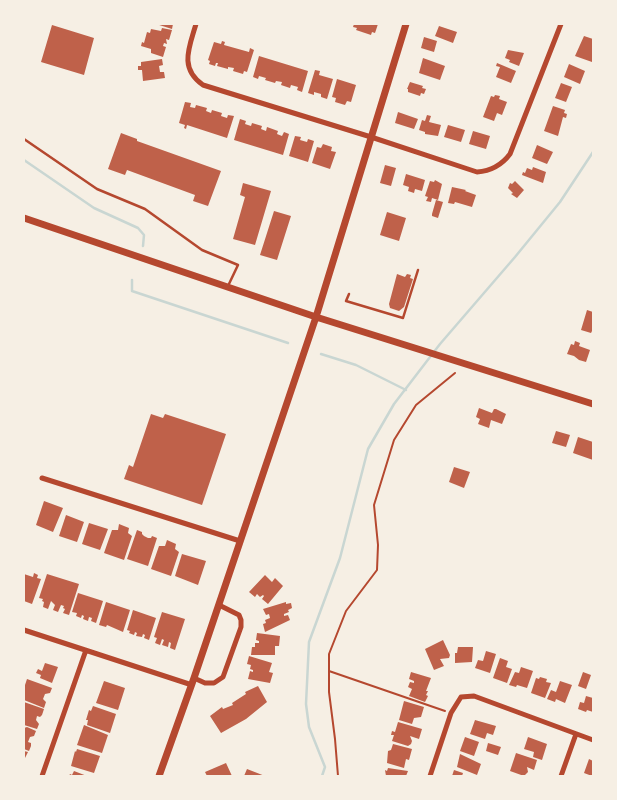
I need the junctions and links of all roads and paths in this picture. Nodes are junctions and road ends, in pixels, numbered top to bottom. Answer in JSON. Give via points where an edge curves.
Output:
{"nodes":[{"id":1,"x":196,"y":24,"type":"edge"},
{"id":2,"x":406,"y":24,"type":"edge"},
{"id":3,"x":561,"y":24,"type":"edge"},
{"id":4,"x":371,"y":137,"type":"junction"},
{"id":5,"x":24,"y":139,"type":"edge"},
{"id":6,"x":24,"y":218,"type":"edge"},
{"id":7,"x":418,"y":270,"type":"dead end"},
{"id":8,"x":228,"y":288,"type":"junction"},
{"id":9,"x":349,"y":294,"type":"dead end"},
{"id":10,"x":316,"y":317,"type":"junction"},
{"id":11,"x":455,"y":373,"type":"dead end"},
{"id":12,"x":593,"y":404,"type":"edge"},
{"id":13,"x":42,"y":478,"type":"dead end"},
{"id":14,"x":240,"y":542,"type":"junction"},
{"id":15,"x":219,"y":605,"type":"junction"},
{"id":16,"x":24,"y":630,"type":"edge"},
{"id":17,"x":86,"y":650,"type":"junction"},
{"id":18,"x":329,"y":671,"type":"junction"},
{"id":19,"x":193,"y":682,"type":"junction"},
{"id":20,"x":451,"y":713,"type":"junction"},
{"id":21,"x":576,"y":734,"type":"junction"},
{"id":22,"x":593,"y":740,"type":"edge"},
{"id":23,"x":42,"y":776,"type":"edge"},
{"id":24,"x":159,"y":776,"type":"edge"},
{"id":25,"x":338,"y":776,"type":"edge"},
{"id":26,"x":430,"y":776,"type":"edge"},
{"id":27,"x":561,"y":776,"type":"edge"}],
"edges":[{"from":1,"to":4,"type":"street","via":[[188,50],[188,66],[191,74],[204,85]]},
{"from":2,"to":4,"type":"street"},
{"from":3,"to":4,"type":"street","via":[[510,154],[497,166],[487,171],[472,171]]},
{"from":4,"to":10,"type":"street"},
{"from":5,"to":8,"type":"lane","via":[[97,189],[145,209],[202,250],[238,265]]},
{"from":6,"to":8,"type":"street"},
{"from":7,"to":9,"type":"lane","via":[[402,318],[346,301]]},
{"from":8,"to":10,"type":"street"},
{"from":10,"to":12,"type":"street"},
{"from":10,"to":14,"type":"street"},
{"from":11,"to":18,"type":"path","via":[[416,405],[394,440],[374,505],[377,570],[346,611],[329,654]]},
{"from":13,"to":14,"type":"street"},
{"from":14,"to":15,"type":"street"},
{"from":15,"to":19,"type":"street"},
{"from":15,"to":19,"type":"street","via":[[239,615],[241,627],[223,677],[214,684]]},
{"from":16,"to":17,"type":"street"},
{"from":17,"to":19,"type":"street"},
{"from":17,"to":23,"type":"street"},
{"from":18,"to":20,"type":"path"},
{"from":18,"to":25,"type":"path"},
{"from":19,"to":24,"type":"street"},
{"from":20,"to":21,"type":"street","via":[[461,696],[474,696]]},
{"from":20,"to":26,"type":"street"},
{"from":21,"to":22,"type":"street"},
{"from":21,"to":27,"type":"street"}]}
